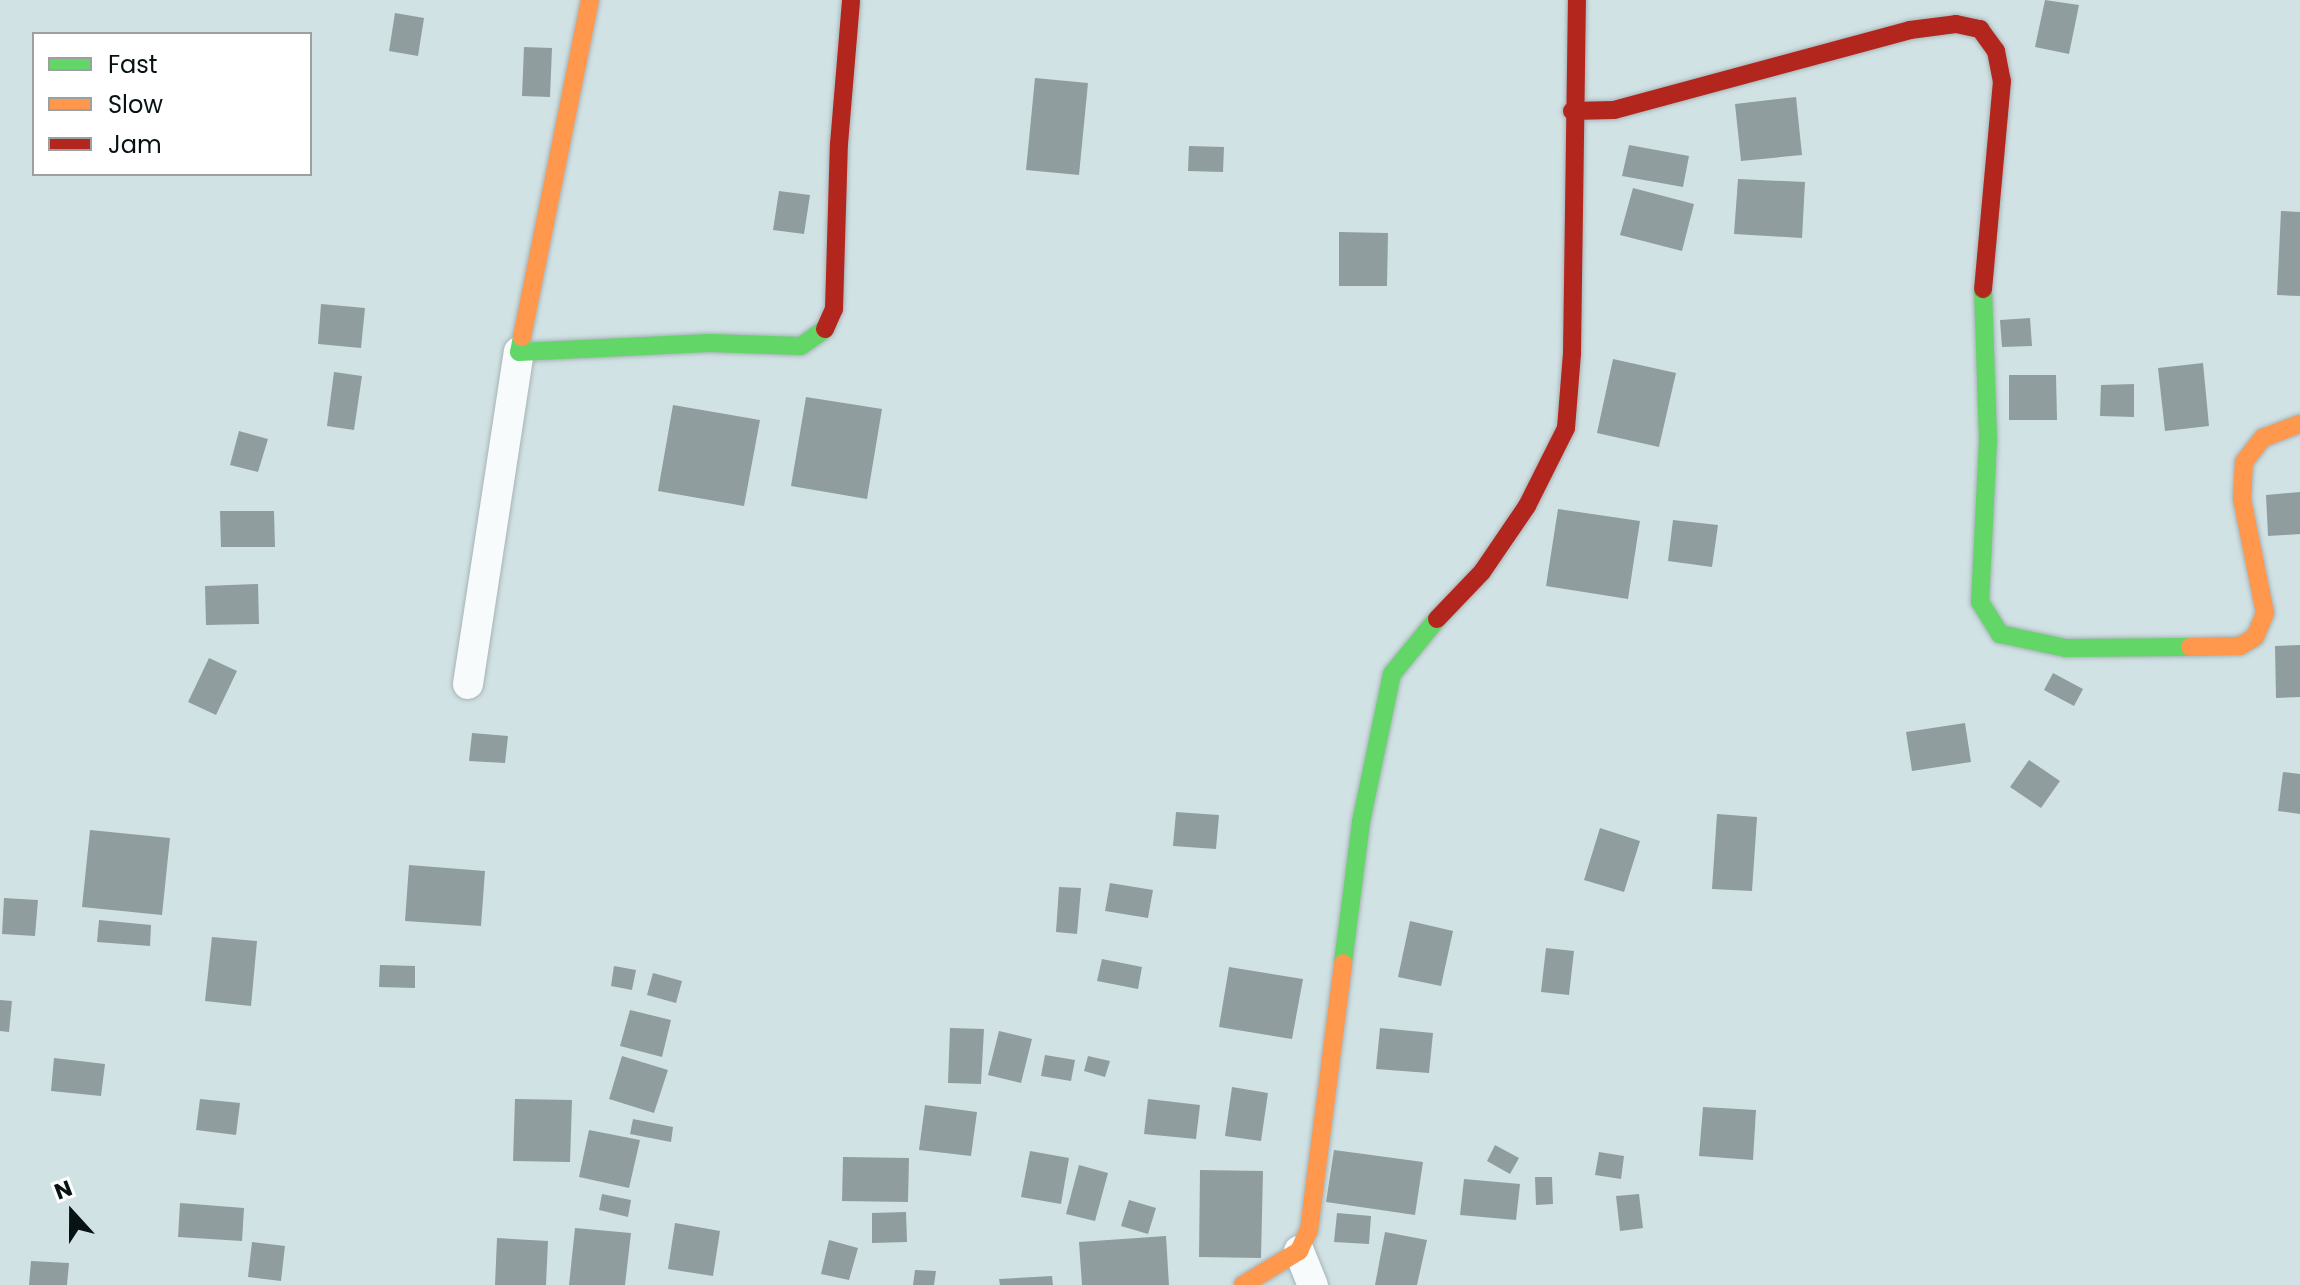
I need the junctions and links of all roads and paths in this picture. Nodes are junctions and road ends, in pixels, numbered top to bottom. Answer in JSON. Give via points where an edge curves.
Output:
{"nodes":[{"id":1,"x":590,"y":0,"type":"edge"},
{"id":2,"x":851,"y":0,"type":"edge"},
{"id":3,"x":1577,"y":0,"type":"edge"},
{"id":4,"x":1572,"y":111,"type":"junction"},
{"id":5,"x":519,"y":352,"type":"junction"},
{"id":6,"x":2300,"y":424,"type":"edge"},
{"id":7,"x":468,"y":684,"type":"dead end"},
{"id":8,"x":1299,"y":1251,"type":"junction"},
{"id":9,"x":1243,"y":1285,"type":"edge"},
{"id":10,"x":1313,"y":1285,"type":"edge"}],
"edges":[{"from":1,"to":5,"type":"street"},
{"from":2,"to":5,"type":"street","via":[[839,144],[834,309],[824,332],[801,346],[759,349],[709,343]]},
{"from":3,"to":4,"type":"street"},
{"from":4,"to":6,"type":"street","via":[[1628,107],[1910,30],[1956,24],[1980,29],[1996,51],[2002,81],[1983,293],[1988,440],[1980,602],[2000,634],[2066,648],[2240,646],[2255,637],[2265,613],[2242,499],[2244,462],[2263,438]]},
{"from":4,"to":8,"type":"street","via":[[1572,353],[1566,428],[1527,506],[1482,572],[1416,640],[1392,674],[1361,822],[1328,1058],[1315,1199]]},
{"from":5,"to":7,"type":"street"},
{"from":8,"to":9,"type":"street"},
{"from":8,"to":10,"type":"street"}]}
